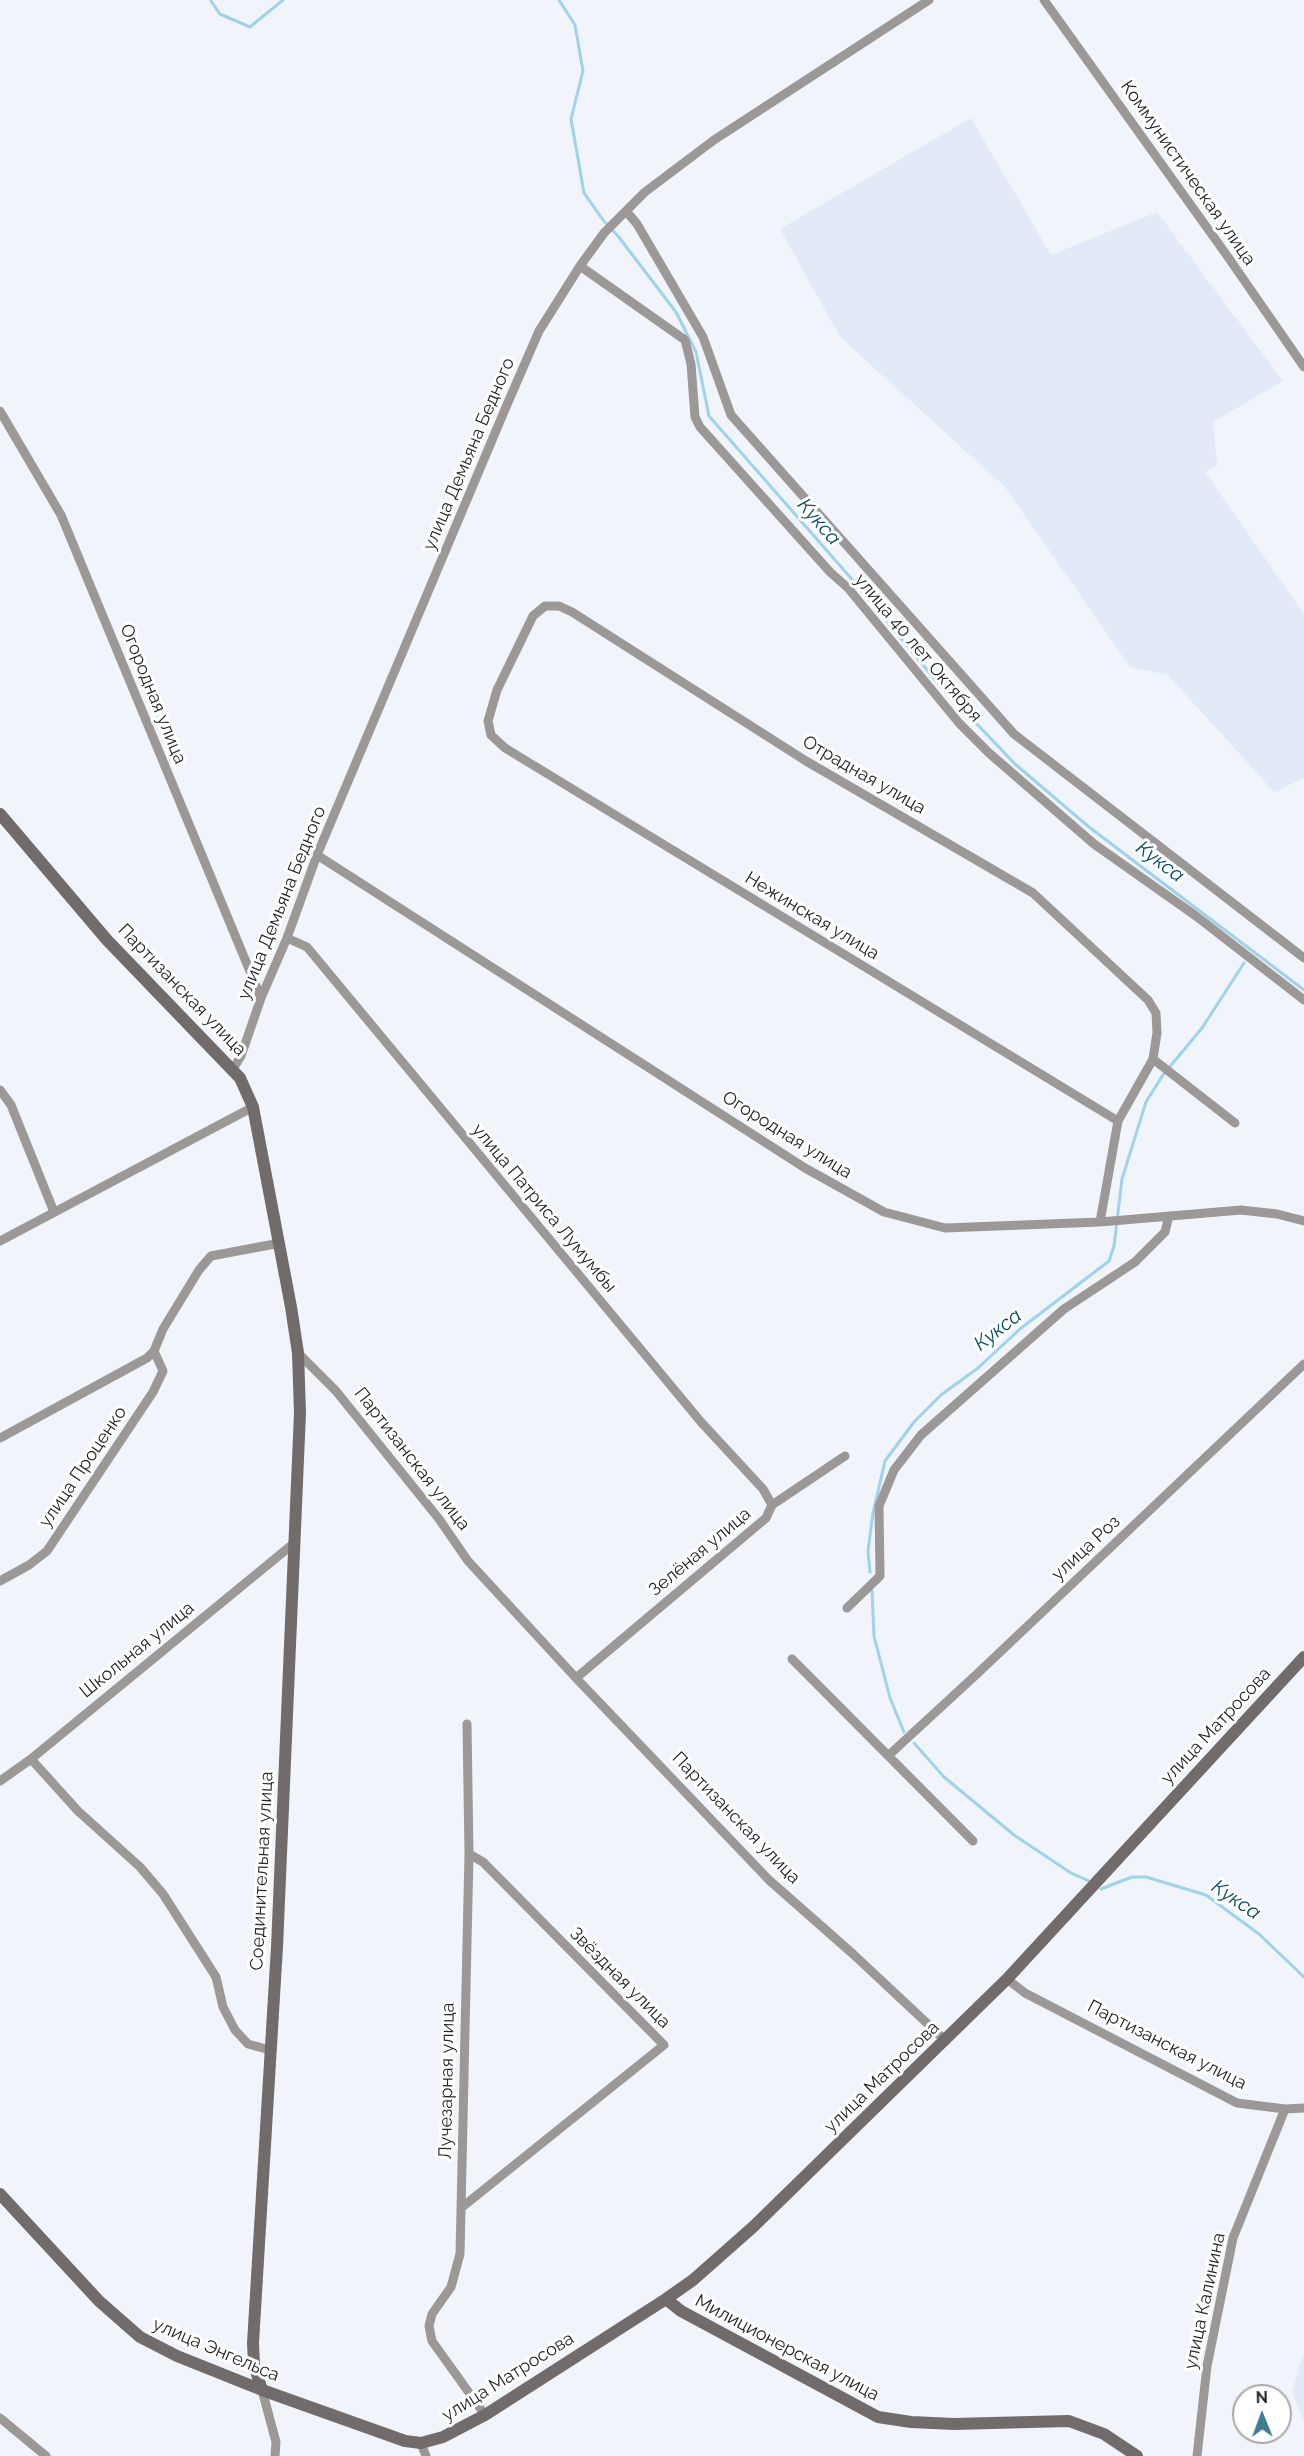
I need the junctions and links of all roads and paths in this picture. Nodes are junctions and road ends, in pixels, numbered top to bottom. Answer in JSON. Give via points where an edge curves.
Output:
{"nodes":[{"id":1,"x":929,"y":0,"type":"edge"},
{"id":2,"x":1044,"y":0,"type":"edge"},
{"id":3,"x":626,"y":211,"type":"junction"},
{"id":4,"x":580,"y":266,"type":"junction"},
{"id":5,"x":1304,"y":367,"type":"edge"},
{"id":6,"x":0,"y":411,"type":"edge"},
{"id":7,"x":491,"y":735,"type":"joint"},
{"id":8,"x":0,"y":814,"type":"edge"},
{"id":9,"x":317,"y":855,"type":"junction"},
{"id":10,"x":287,"y":939,"type":"junction"},
{"id":11,"x":1304,"y":958,"type":"edge"},
{"id":12,"x":261,"y":998,"type":"junction"},
{"id":13,"x":1304,"y":1000,"type":"edge"},
{"id":14,"x":1153,"y":1059,"type":"junction"},
{"id":15,"x":234,"y":1069,"type":"junction"},
{"id":16,"x":0,"y":1091,"type":"edge"},
{"id":17,"x":253,"y":1107,"type":"junction"},
{"id":18,"x":1118,"y":1121,"type":"junction"},
{"id":19,"x":1235,"y":1123,"type":"dead end"},
{"id":20,"x":54,"y":1212,"type":"junction"},
{"id":21,"x":1169,"y":1216,"type":"junction"},
{"id":22,"x":1304,"y":1221,"type":"edge"},
{"id":23,"x":1105,"y":1222,"type":"junction"},
{"id":24,"x":0,"y":1241,"type":"edge"},
{"id":25,"x":280,"y":1243,"type":"junction"},
{"id":26,"x":154,"y":1351,"type":"junction"},
{"id":27,"x":298,"y":1353,"type":"junction"},
{"id":28,"x":1304,"y":1364,"type":"edge"},
{"id":29,"x":0,"y":1438,"type":"edge"},
{"id":30,"x":845,"y":1456,"type":"dead end"},
{"id":31,"x":772,"y":1505,"type":"junction"},
{"id":32,"x":293,"y":1544,"type":"junction"},
{"id":33,"x":0,"y":1581,"type":"edge"},
{"id":34,"x":847,"y":1608,"type":"dead end"},
{"id":35,"x":1304,"y":1657,"type":"edge"},
{"id":36,"x":792,"y":1659,"type":"dead end"},
{"id":37,"x":576,"y":1678,"type":"junction"},
{"id":38,"x":467,"y":1724,"type":"dead end"},
{"id":39,"x":889,"y":1755,"type":"junction"},
{"id":40,"x":31,"y":1759,"type":"junction"},
{"id":41,"x":0,"y":1781,"type":"edge"},
{"id":42,"x":973,"y":1841,"type":"dead end"},
{"id":43,"x":469,"y":1854,"type":"junction"},
{"id":44,"x":1007,"y":1979,"type":"junction"},
{"id":45,"x":946,"y":2041,"type":"junction"},
{"id":46,"x":270,"y":2050,"type":"junction"},
{"id":47,"x":1304,"y":2108,"type":"edge"},
{"id":48,"x":1285,"y":2109,"type":"junction"},
{"id":49,"x":0,"y":2194,"type":"edge"},
{"id":50,"x":461,"y":2208,"type":"junction"},
{"id":51,"x":666,"y":2299,"type":"junction"},
{"id":52,"x":262,"y":2390,"type":"junction"},
{"id":53,"x":485,"y":2415,"type":"junction"},
{"id":54,"x":0,"y":2418,"type":"edge"},
{"id":55,"x":421,"y":2443,"type":"junction"},
{"id":56,"x":46,"y":2456,"type":"edge"},
{"id":57,"x":275,"y":2456,"type":"edge"},
{"id":58,"x":426,"y":2456,"type":"edge"},
{"id":59,"x":1137,"y":2456,"type":"edge"},
{"id":60,"x":1197,"y":2456,"type":"edge"}],
"edges":[{"from":1,"to":3,"type":"street","name":"улица Демьяна Бедного","via":[[714,140]]},
{"from":2,"to":5,"type":"street","name":"Коммунистическая улица"},
{"from":3,"to":4,"type":"street","name":"улица Демьяна Бедного"},
{"from":3,"to":11,"type":"street","name":"улица 40 лет Октября","via":[[703,337],[731,415],[1014,734]]},
{"from":4,"to":9,"type":"street","name":"улица Демьяна Бедного","via":[[534,342]]},
{"from":4,"to":13,"type":"street","name":"улица 40 лет Октября","via":[[685,340],[695,417],[700,427],[848,588],[959,723],[1094,844],[1196,916]]},
{"from":6,"to":12,"type":"street","name":"Огородная улица","via":[[61,515]]},
{"from":7,"to":14,"type":"street","name":"Отрадная улица","via":[[488,721],[497,690],[533,616],[545,606],[559,606],[572,612],[806,761],[1033,892],[1148,1000],[1156,1013]]},
{"from":7,"to":18,"type":"street","name":"Нежинская улица","via":[[515,754]]},
{"from":8,"to":15,"type":"street","name":"Партизанская улица","via":[[107,940]]},
{"from":9,"to":10,"type":"street","name":"улица Демьяна Бедного"},
{"from":9,"to":23,"type":"street","name":"Огородная улица","via":[[805,1168],[884,1212],[945,1228]]},
{"from":10,"to":12,"type":"street","name":"улица Демьяна Бедного"},
{"from":10,"to":31,"type":"street","name":"улица Патриса Лумумбы","via":[[307,947],[678,1394],[764,1489]]},
{"from":12,"to":15,"type":"street","name":"улица Демьяна Бедного"},
{"from":14,"to":18,"type":"street"},
{"from":14,"to":19,"type":"street"},
{"from":15,"to":17,"type":"street","name":"Партизанская улица"},
{"from":16,"to":20,"type":"street","via":[[11,1105]]},
{"from":17,"to":20,"type":"street"},
{"from":17,"to":25,"type":"street","name":"Партизанская улица"},
{"from":18,"to":23,"type":"street"},
{"from":20,"to":24,"type":"street"},
{"from":21,"to":22,"type":"street","name":"Огородная улица","via":[[1241,1210]]},
{"from":21,"to":23,"type":"street","name":"Огородная улица"},
{"from":21,"to":34,"type":"street","via":[[1165,1232],[1135,1262],[1064,1309],[921,1435],[894,1470],[879,1506],[880,1576]]},
{"from":25,"to":26,"type":"street","via":[[211,1256],[163,1329]]},
{"from":25,"to":27,"type":"street","name":"Партизанская улица"},
{"from":26,"to":29,"type":"street","name":"улица Проценко"},
{"from":26,"to":33,"type":"street","name":"улица Проценко","via":[[163,1371],[153,1392],[47,1551]]},
{"from":27,"to":32,"type":"street","name":"Соединительная улица","via":[[300,1413]]},
{"from":27,"to":37,"type":"street","name":"Партизанская улица","via":[[336,1391],[468,1561]]},
{"from":28,"to":39,"type":"street","name":"улица Роз"},
{"from":30,"to":31,"type":"street","name":"Зелёная улица"},
{"from":31,"to":37,"type":"street","name":"Зелёная улица","via":[[766,1518]]},
{"from":32,"to":40,"type":"street","name":"Школьная улица"},
{"from":32,"to":46,"type":"street","name":"Соединительная улица"},
{"from":35,"to":44,"type":"street","name":"улица Матросова"},
{"from":36,"to":39,"type":"street"},
{"from":37,"to":45,"type":"street","name":"Партизанская улица","via":[[769,1880]]},
{"from":38,"to":43,"type":"street","name":"Лучезарная улица"},
{"from":39,"to":42,"type":"street"},
{"from":40,"to":41,"type":"street","name":"Школьная улица"},
{"from":40,"to":46,"type":"street","via":[[78,1811],[164,1894],[216,1977],[223,2007],[235,2030],[248,2044]]},
{"from":43,"to":50,"type":"street","name":"Лучезарная улица"},
{"from":43,"to":50,"type":"street","name":"Звёздная улица","via":[[483,1862],[664,2045]]},
{"from":44,"to":45,"type":"street","name":"улица Матросова"},
{"from":44,"to":48,"type":"street","name":"Партизанская улица","via":[[1025,1993],[1238,2103]]},
{"from":45,"to":51,"type":"street","name":"улица Матросова","via":[[753,2227]]},
{"from":46,"to":52,"type":"street","name":"Соединительная улица","via":[[253,2343],[254,2365]]},
{"from":47,"to":48,"type":"street"},
{"from":48,"to":60,"type":"street","name":"улица Калинина","via":[[1233,2238],[1207,2366]]},
{"from":49,"to":52,"type":"street","name":"улица Энгельса","via":[[99,2301],[140,2337]]},
{"from":50,"to":53,"type":"street","name":"Лучезарная улица","via":[[457,2270],[429,2326],[432,2341]]},
{"from":51,"to":53,"type":"street","name":"улица Матросова"},
{"from":51,"to":59,"type":"street","name":"Милиционерская улица","via":[[681,2311],[878,2417],[954,2424],[1069,2421],[1104,2434]]},
{"from":52,"to":55,"type":"street","name":"улица Энгельса","via":[[405,2441]]},
{"from":52,"to":57,"type":"street","via":[[276,2442]]},
{"from":53,"to":55,"type":"street","name":"улица Матросова","via":[[443,2437]]},
{"from":54,"to":56,"type":"street"},
{"from":55,"to":58,"type":"street"}]}
